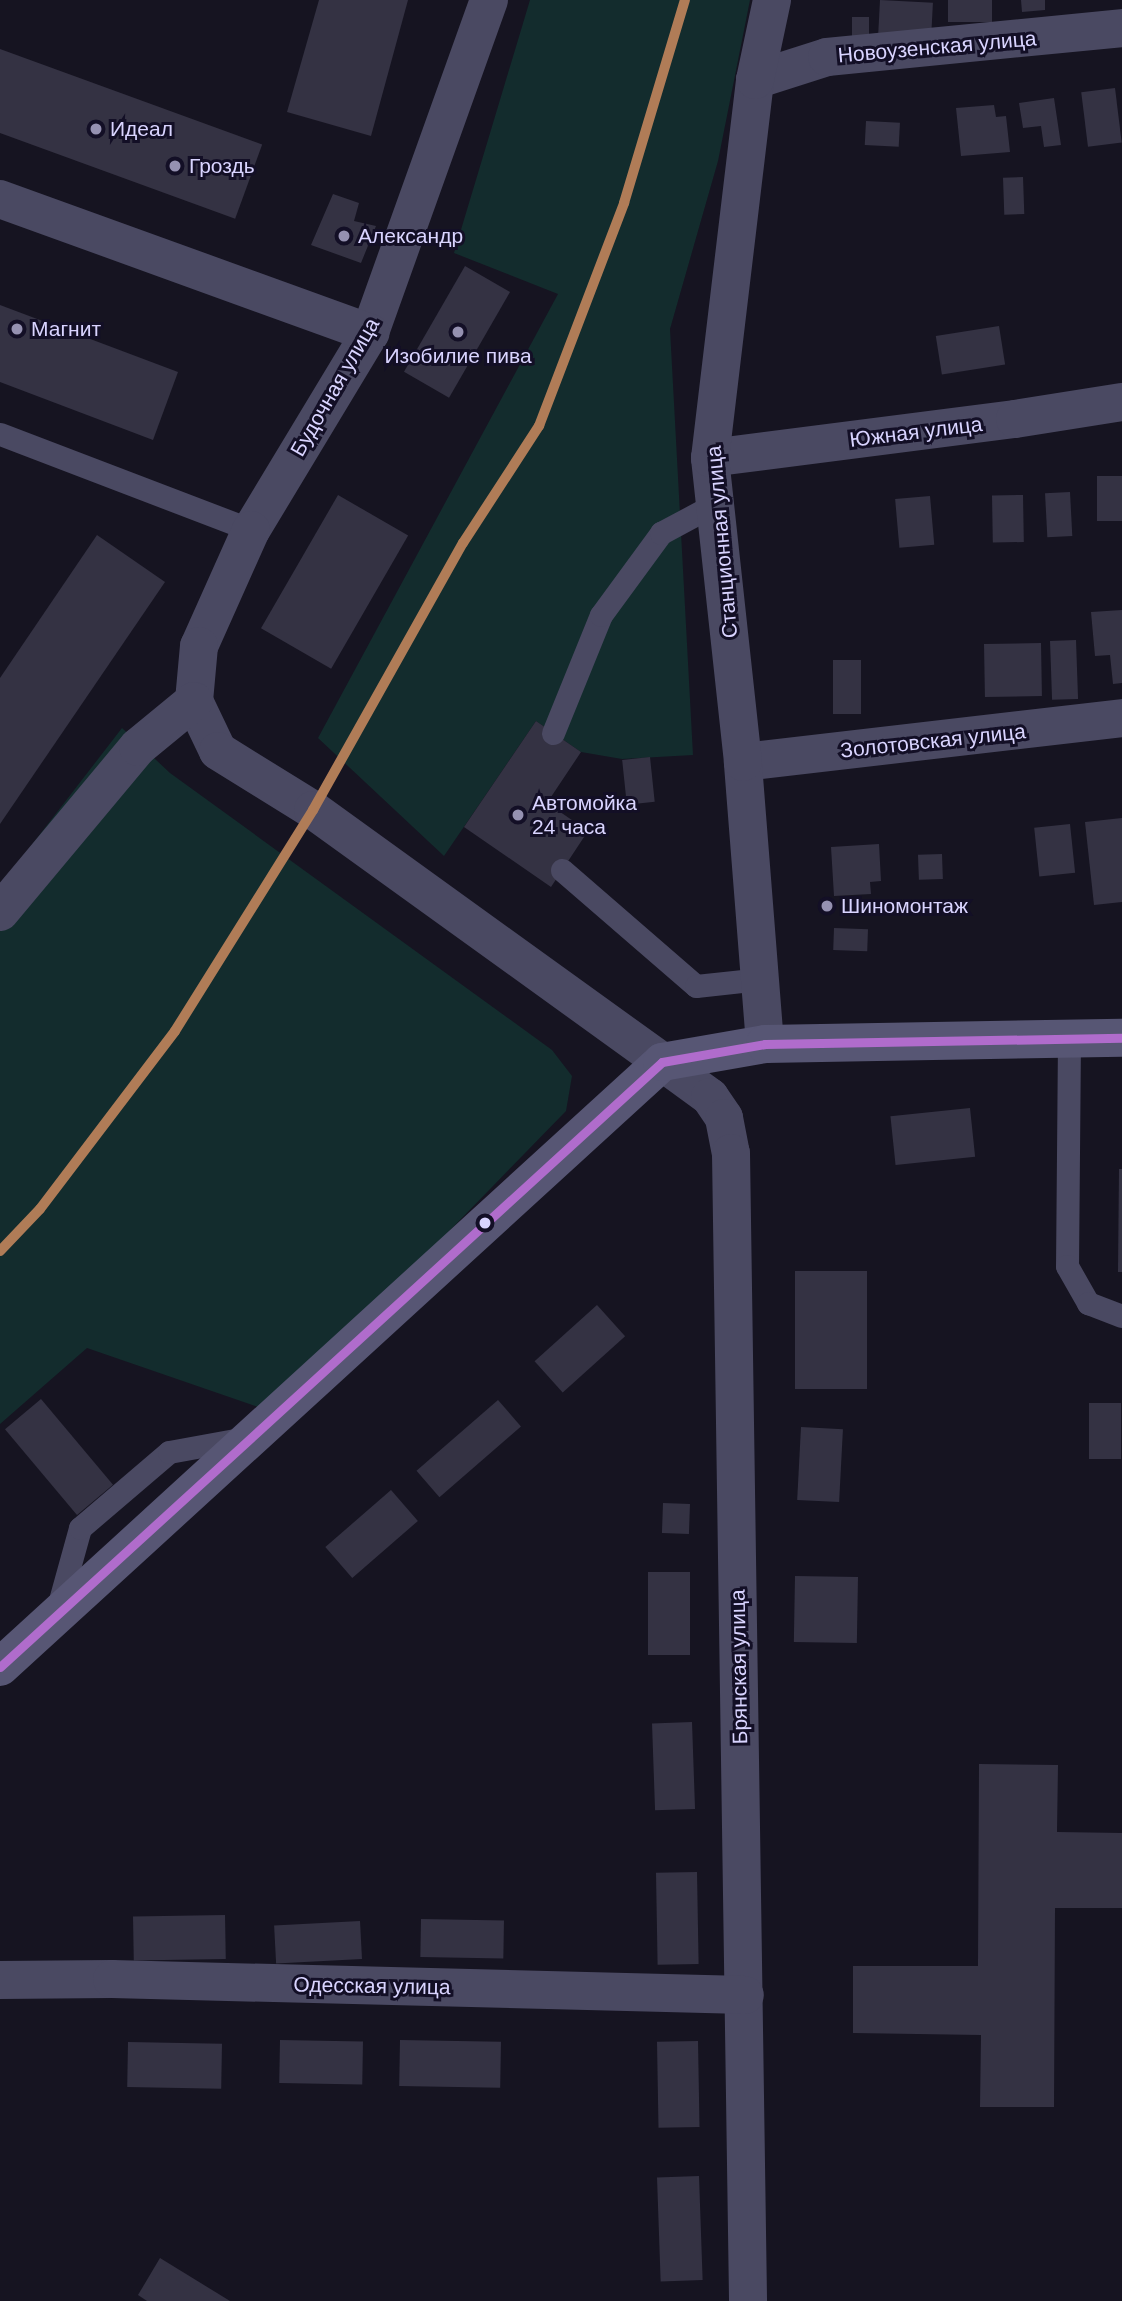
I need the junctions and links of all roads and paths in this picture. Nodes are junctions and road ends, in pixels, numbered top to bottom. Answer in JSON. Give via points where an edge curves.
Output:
{"nodes":[{"id":1,"x":489,"y":0,"type":"edge"},
{"id":2,"x":772,"y":0,"type":"edge"},
{"id":3,"x":1122,"y":28,"type":"edge"},
{"id":4,"x":755,"y":80,"type":"junction"},
{"id":5,"x":0,"y":199,"type":"edge"},
{"id":6,"x":370,"y":333,"type":"junction"},
{"id":7,"x":1122,"y":402,"type":"edge"},
{"id":8,"x":0,"y":434,"type":"edge"},
{"id":9,"x":710,"y":458,"type":"junction"},
{"id":10,"x":715,"y":504,"type":"junction"},
{"id":11,"x":251,"y":530,"type":"junction"},
{"id":12,"x":194,"y":701,"type":"junction"},
{"id":13,"x":1122,"y":718,"type":"edge"},
{"id":14,"x":553,"y":733,"type":"dead end"},
{"id":15,"x":743,"y":762,"type":"junction"},
{"id":16,"x":562,"y":870,"type":"dead end"},
{"id":17,"x":0,"y":912,"type":"edge"},
{"id":18,"x":760,"y":979,"type":"junction"},
{"id":19,"x":1122,"y":1038,"type":"edge"},
{"id":20,"x":1069,"y":1039,"type":"junction"},
{"id":21,"x":765,"y":1045,"type":"junction"},
{"id":22,"x":662,"y":1062,"type":"junction"},
{"id":23,"x":1122,"y":1316,"type":"edge"},
{"id":24,"x":256,"y":1436,"type":"junction"},
{"id":25,"x":55,"y":1619,"type":"junction"},
{"id":26,"x":0,"y":1667,"type":"edge"},
{"id":27,"x":0,"y":1980,"type":"edge"},
{"id":28,"x":745,"y":1995,"type":"junction"},
{"id":29,"x":748,"y":2301,"type":"edge"}],
"edges":[{"from":1,"to":6,"type":"street","name":"Будочная улица"},
{"from":2,"to":4,"type":"street","name":"Станционная улица"},
{"from":3,"to":4,"type":"street","name":"Новоузенская улица","via":[[827,57]]},
{"from":4,"to":9,"type":"street","name":"Станционная улица"},
{"from":5,"to":6,"type":"street"},
{"from":6,"to":11,"type":"street","name":"Будочная улица"},
{"from":7,"to":9,"type":"street","name":"Южная улица"},
{"from":8,"to":11,"type":"lane"},
{"from":9,"to":10,"type":"street","name":"Станционная улица"},
{"from":10,"to":14,"type":"lane","via":[[662,533],[601,615]]},
{"from":10,"to":15,"type":"street","name":"Станционная улица"},
{"from":11,"to":12,"type":"street","name":"Будочная улица","via":[[199,646]]},
{"from":12,"to":17,"type":"street","via":[[138,747]]},
{"from":12,"to":22,"type":"street","name":"Брянская улица","via":[[218,751],[313,810]]},
{"from":13,"to":15,"type":"street","name":"Золотовская улица"},
{"from":15,"to":18,"type":"street","name":"Станционная улица"},
{"from":16,"to":18,"type":"lane","via":[[696,986]]},
{"from":18,"to":21,"type":"street","name":"Станционная улица"},
{"from":19,"to":20,"type":"street"},
{"from":20,"to":21,"type":"street"},
{"from":20,"to":23,"type":"lane","via":[[1067,1266],[1088,1303]]},
{"from":21,"to":22,"type":"street"},
{"from":22,"to":24,"type":"street"},
{"from":22,"to":28,"type":"street","name":"Брянская улица","via":[[710,1097],[724,1118],[731,1153]]},
{"from":24,"to":25,"type":"street"},
{"from":24,"to":25,"type":"lane","via":[[169,1452],[80,1528]]},
{"from":25,"to":26,"type":"street"},
{"from":27,"to":28,"type":"street","name":"Одесская улица"},
{"from":28,"to":29,"type":"street","name":"Брянская улица"}]}
